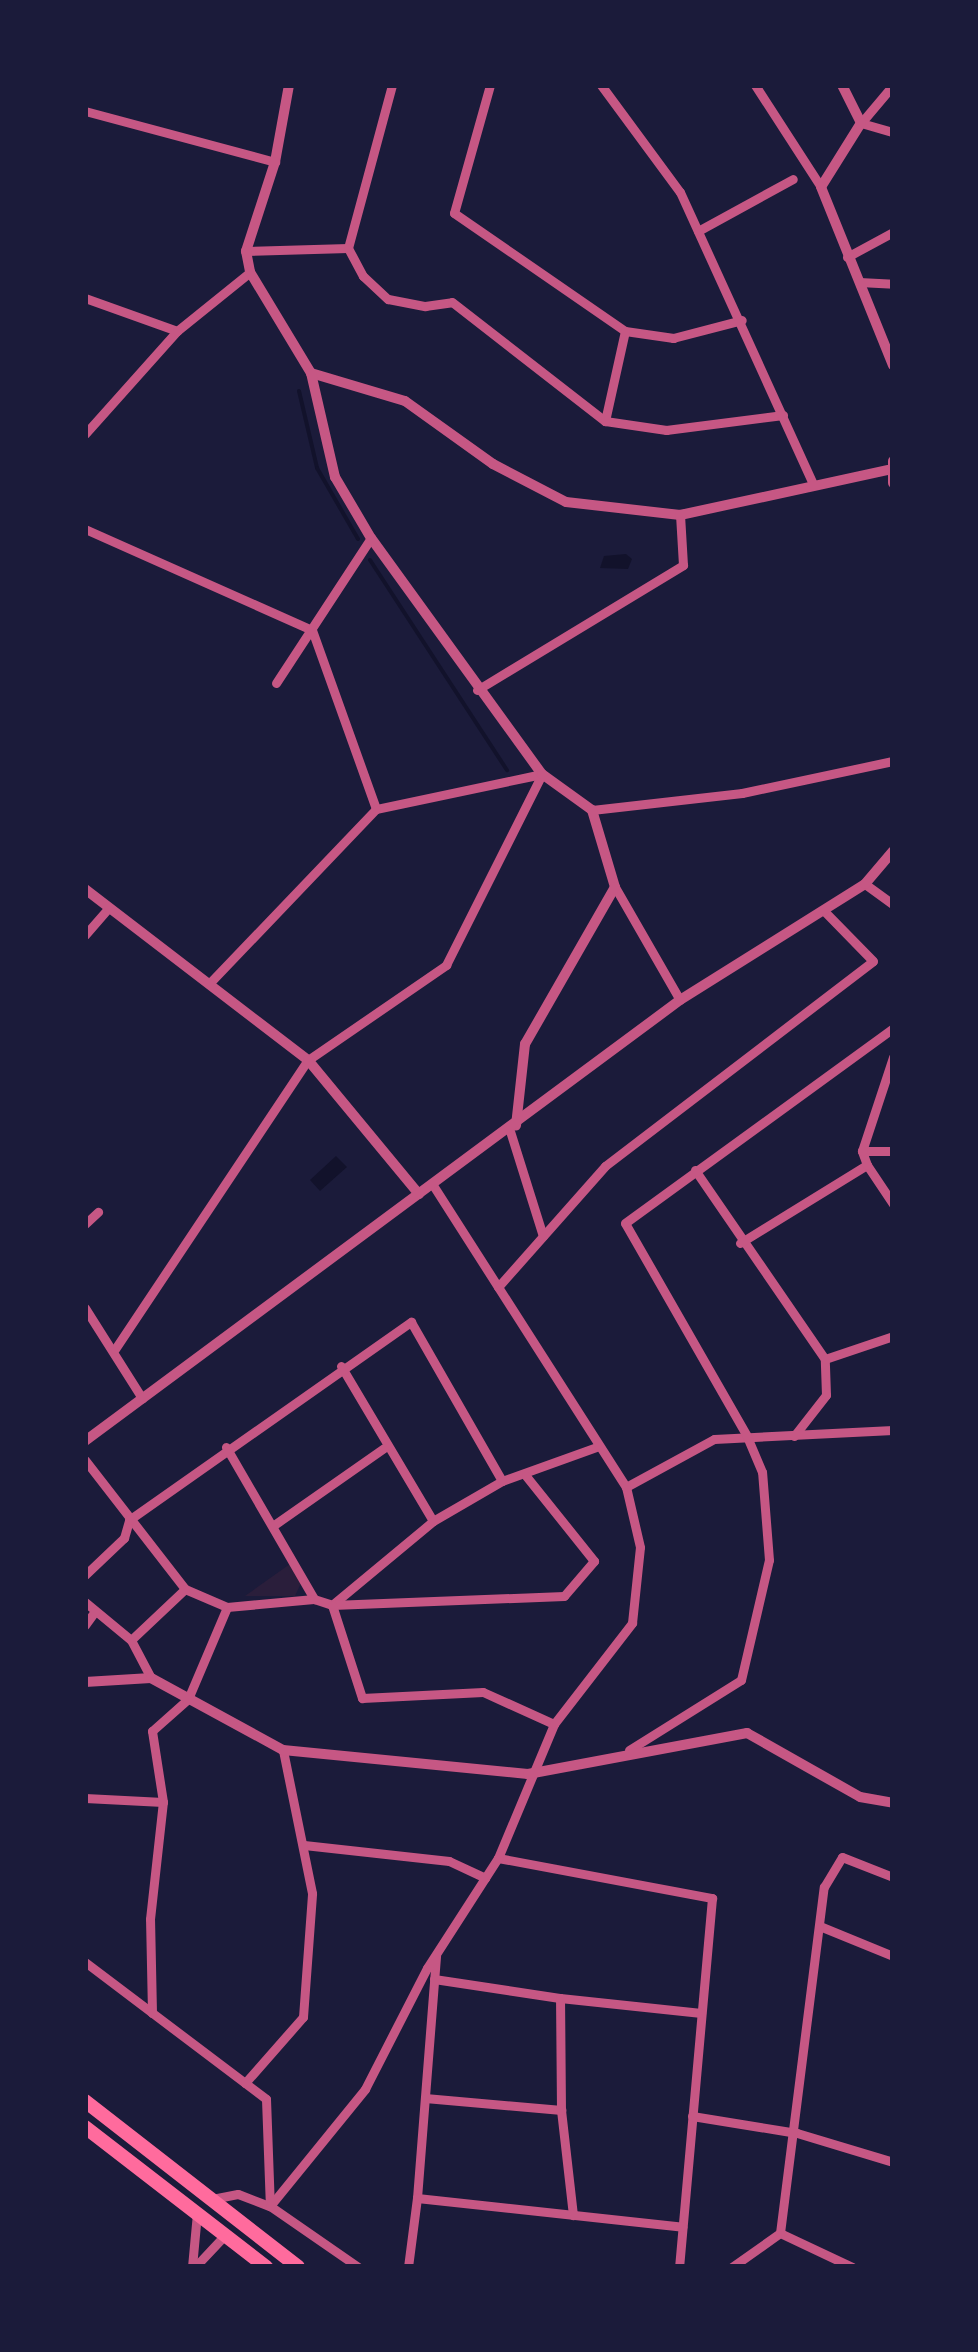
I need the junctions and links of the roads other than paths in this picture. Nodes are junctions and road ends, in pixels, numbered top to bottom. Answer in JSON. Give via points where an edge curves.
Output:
{"nodes":[{"id":1,"x":289,"y":85,"type":"edge"},
{"id":2,"x":392,"y":85,"type":"edge"},
{"id":3,"x":490,"y":85,"type":"edge"},
{"id":4,"x":600,"y":85,"type":"edge"},
{"id":5,"x":756,"y":85,"type":"edge"},
{"id":6,"x":842,"y":85,"type":"edge"},
{"id":7,"x":893,"y":85,"type":"edge"},
{"id":8,"x":85,"y":111,"type":"edge"},
{"id":9,"x":861,"y":123,"type":"junction"},
{"id":10,"x":893,"y":132,"type":"edge"},
{"id":11,"x":275,"y":162,"type":"junction"},
{"id":12,"x":794,"y":179,"type":"dead end"},
{"id":13,"x":821,"y":187,"type":"junction"},
{"id":14,"x":698,"y":231,"type":"junction"},
{"id":15,"x":893,"y":232,"type":"edge"},
{"id":16,"x":348,"y":248,"type":"junction"},
{"id":17,"x":246,"y":251,"type":"junction"},
{"id":18,"x":847,"y":257,"type":"junction"},
{"id":19,"x":250,"y":272,"type":"junction"},
{"id":20,"x":859,"y":282,"type":"junction"},
{"id":21,"x":893,"y":284,"type":"edge"},
{"id":22,"x":85,"y":298,"type":"edge"},
{"id":23,"x":742,"y":320,"type":"junction"},
{"id":24,"x":177,"y":331,"type":"junction"},
{"id":25,"x":625,"y":331,"type":"junction"},
{"id":26,"x":893,"y":365,"type":"edge"},
{"id":27,"x":311,"y":373,"type":"junction"},
{"id":28,"x":783,"y":415,"type":"junction"},
{"id":29,"x":605,"y":421,"type":"junction"},
{"id":30,"x":85,"y":434,"type":"edge"},
{"id":31,"x":891,"y":465,"type":"edge"},
{"id":32,"x":812,"y":482,"type":"junction"},
{"id":33,"x":893,"y":483,"type":"edge"},
{"id":34,"x":680,"y":516,"type":"junction"},
{"id":35,"x":85,"y":529,"type":"edge"},
{"id":36,"x":371,"y":538,"type":"junction"},
{"id":37,"x":312,"y":630,"type":"junction"},
{"id":38,"x":276,"y":682,"type":"dead end"},
{"id":39,"x":477,"y":690,"type":"junction"},
{"id":40,"x":893,"y":761,"type":"edge"},
{"id":41,"x":542,"y":774,"type":"junction"},
{"id":42,"x":376,"y":809,"type":"junction"},
{"id":43,"x":592,"y":810,"type":"junction"},
{"id":44,"x":893,"y":851,"type":"edge"},
{"id":45,"x":865,"y":884,"type":"junction"},
{"id":46,"x":615,"y":887,"type":"junction"},
{"id":47,"x":85,"y":889,"type":"edge"},
{"id":48,"x":893,"y":904,"type":"edge"},
{"id":49,"x":106,"y":911,"type":"junction"},
{"id":50,"x":825,"y":912,"type":"junction"},
{"id":51,"x":85,"y":935,"type":"edge"},
{"id":52,"x":209,"y":984,"type":"junction"},
{"id":53,"x":680,"y":1000,"type":"junction"},
{"id":54,"x":893,"y":1028,"type":"edge"},
{"id":55,"x":893,"y":1058,"type":"edge"},
{"id":56,"x":308,"y":1060,"type":"junction"},
{"id":57,"x":513,"y":1129,"type":"junction"},
{"id":58,"x":862,"y":1151,"type":"junction"},
{"id":59,"x":893,"y":1151,"type":"edge"},
{"id":60,"x":867,"y":1165,"type":"junction"},
{"id":61,"x":695,"y":1170,"type":"junction"},
{"id":62,"x":434,"y":1184,"type":"junction"},
{"id":63,"x":419,"y":1194,"type":"junction"},
{"id":64,"x":893,"y":1204,"type":"edge"},
{"id":65,"x":98,"y":1212,"type":"dead end"},
{"id":66,"x":85,"y":1224,"type":"edge"},
{"id":67,"x":544,"y":1236,"type":"junction"},
{"id":68,"x":740,"y":1244,"type":"junction"},
{"id":69,"x":498,"y":1287,"type":"junction"},
{"id":70,"x":85,"y":1308,"type":"edge"},
{"id":71,"x":893,"y":1336,"type":"edge"},
{"id":72,"x":115,"y":1349,"type":"junction"},
{"id":73,"x":824,"y":1359,"type":"junction"},
{"id":74,"x":341,"y":1366,"type":"junction"},
{"id":75,"x":142,"y":1398,"type":"junction"},
{"id":76,"x":893,"y":1430,"type":"edge"},
{"id":77,"x":747,"y":1436,"type":"junction"},
{"id":78,"x":794,"y":1436,"type":"junction"},
{"id":79,"x":85,"y":1441,"type":"edge"},
{"id":80,"x":599,"y":1446,"type":"junction"},
{"id":81,"x":226,"y":1447,"type":"junction"},
{"id":82,"x":384,"y":1448,"type":"junction"},
{"id":83,"x":85,"y":1460,"type":"edge"},
{"id":84,"x":526,"y":1476,"type":"junction"},
{"id":85,"x":502,"y":1482,"type":"junction"},
{"id":86,"x":626,"y":1487,"type":"junction"},
{"id":87,"x":129,"y":1520,"type":"junction"},
{"id":88,"x":432,"y":1522,"type":"junction"},
{"id":89,"x":274,"y":1524,"type":"junction"},
{"id":90,"x":85,"y":1575,"type":"edge"},
{"id":91,"x":185,"y":1590,"type":"junction"},
{"id":92,"x":314,"y":1600,"type":"junction"},
{"id":93,"x":85,"y":1602,"type":"edge"},
{"id":94,"x":332,"y":1606,"type":"junction"},
{"id":95,"x":227,"y":1607,"type":"junction"},
{"id":96,"x":96,"y":1611,"type":"junction"},
{"id":97,"x":85,"y":1625,"type":"edge"},
{"id":98,"x":132,"y":1640,"type":"junction"},
{"id":99,"x":151,"y":1678,"type":"junction"},
{"id":100,"x":85,"y":1682,"type":"edge"},
{"id":101,"x":188,"y":1699,"type":"junction"},
{"id":102,"x":554,"y":1724,"type":"junction"},
{"id":103,"x":283,"y":1750,"type":"junction"},
{"id":104,"x":629,"y":1750,"type":"junction"},
{"id":105,"x":528,"y":1774,"type":"junction"},
{"id":106,"x":85,"y":1798,"type":"edge"},
{"id":107,"x":163,"y":1802,"type":"junction"},
{"id":108,"x":893,"y":1803,"type":"edge"},
{"id":109,"x":304,"y":1845,"type":"junction"},
{"id":110,"x":498,"y":1858,"type":"junction"},
{"id":111,"x":893,"y":1877,"type":"edge"},
{"id":112,"x":485,"y":1878,"type":"junction"},
{"id":113,"x":822,"y":1927,"type":"junction"},
{"id":114,"x":436,"y":1955,"type":"junction"},
{"id":115,"x":893,"y":1956,"type":"edge"},
{"id":116,"x":85,"y":1962,"type":"edge"},
{"id":117,"x":434,"y":1979,"type":"junction"},
{"id":118,"x":560,"y":1998,"type":"junction"},
{"id":119,"x":152,"y":2012,"type":"junction"},
{"id":120,"x":701,"y":2013,"type":"junction"},
{"id":121,"x":245,"y":2082,"type":"junction"},
{"id":122,"x":425,"y":2098,"type":"junction"},
{"id":123,"x":85,"y":2101,"type":"edge"},
{"id":124,"x":561,"y":2110,"type":"junction"},
{"id":125,"x":692,"y":2116,"type":"junction"},
{"id":126,"x":85,"y":2127,"type":"edge"},
{"id":127,"x":798,"y":2133,"type":"junction"},
{"id":128,"x":892,"y":2160,"type":"edge"},
{"id":129,"x":418,"y":2198,"type":"junction"},
{"id":130,"x":212,"y":2199,"type":"junction"},
{"id":131,"x":270,"y":2206,"type":"junction"},
{"id":132,"x":198,"y":2213,"type":"junction"},
{"id":133,"x":573,"y":2215,"type":"junction"},
{"id":134,"x":682,"y":2227,"type":"junction"},
{"id":135,"x":225,"y":2234,"type":"junction"},
{"id":136,"x":780,"y":2234,"type":"junction"},
{"id":137,"x":194,"y":2267,"type":"edge"},
{"id":138,"x":266,"y":2267,"type":"edge"},
{"id":139,"x":298,"y":2267,"type":"edge"},
{"id":140,"x":358,"y":2267,"type":"edge"},
{"id":141,"x":408,"y":2267,"type":"edge"},
{"id":142,"x":679,"y":2267,"type":"edge"},
{"id":143,"x":732,"y":2267,"type":"edge"},
{"id":144,"x":852,"y":2267,"type":"edge"}],
"edges":[{"from":1,"to":11,"type":"street"},
{"from":2,"to":16,"type":"street"},
{"from":3,"to":25,"type":"street","via":[[454,213]]},
{"from":4,"to":14,"type":"street","via":[[670,176]]},
{"from":5,"to":13,"type":"street"},
{"from":6,"to":9,"type":"street"},
{"from":7,"to":9,"type":"street"},
{"from":8,"to":11,"type":"street"},
{"from":9,"to":10,"type":"street"},
{"from":9,"to":13,"type":"street"},
{"from":11,"to":17,"type":"street"},
{"from":12,"to":14,"type":"street"},
{"from":13,"to":18,"type":"street"},
{"from":14,"to":23,"type":"street"},
{"from":15,"to":18,"type":"street"},
{"from":16,"to":17,"type":"street"},
{"from":16,"to":29,"type":"street","via":[[388,298],[425,306],[452,302]]},
{"from":17,"to":19,"type":"street"},
{"from":18,"to":20,"type":"street"},
{"from":19,"to":24,"type":"street"},
{"from":19,"to":27,"type":"street"},
{"from":20,"to":21,"type":"street"},
{"from":20,"to":26,"type":"street"},
{"from":22,"to":24,"type":"street"},
{"from":23,"to":25,"type":"street","via":[[673,338]]},
{"from":23,"to":28,"type":"street"},
{"from":24,"to":30,"type":"street"},
{"from":25,"to":29,"type":"street"},
{"from":27,"to":34,"type":"street","via":[[404,401],[493,464],[566,502]]},
{"from":27,"to":36,"type":"street","via":[[335,477]]},
{"from":28,"to":29,"type":"street","via":[[666,430]]},
{"from":28,"to":32,"type":"street"},
{"from":31,"to":32,"type":"street"},
{"from":31,"to":33,"type":"street"},
{"from":32,"to":34,"type":"street"},
{"from":34,"to":39,"type":"street","via":[[683,566]]},
{"from":35,"to":37,"type":"street"},
{"from":36,"to":37,"type":"street"},
{"from":36,"to":39,"type":"street"},
{"from":37,"to":38,"type":"street"},
{"from":37,"to":42,"type":"street"},
{"from":39,"to":41,"type":"street"},
{"from":40,"to":43,"type":"street","via":[[742,793]]},
{"from":41,"to":42,"type":"street"},
{"from":41,"to":43,"type":"street"},
{"from":41,"to":56,"type":"street","via":[[446,965]]},
{"from":42,"to":52,"type":"street"},
{"from":43,"to":46,"type":"street"},
{"from":44,"to":45,"type":"street"},
{"from":45,"to":48,"type":"street"},
{"from":45,"to":50,"type":"street"},
{"from":46,"to":53,"type":"street"},
{"from":46,"to":57,"type":"street","via":[[525,1044]]},
{"from":47,"to":49,"type":"street"},
{"from":49,"to":51,"type":"street"},
{"from":49,"to":52,"type":"street"},
{"from":50,"to":53,"type":"street"},
{"from":50,"to":67,"type":"street","via":[[872,961],[604,1166]]},
{"from":52,"to":56,"type":"street"},
{"from":53,"to":57,"type":"street"},
{"from":54,"to":61,"type":"street"},
{"from":55,"to":58,"type":"street"},
{"from":56,"to":63,"type":"street"},
{"from":56,"to":72,"type":"street"},
{"from":57,"to":62,"type":"street"},
{"from":57,"to":67,"type":"street"},
{"from":58,"to":59,"type":"street"},
{"from":58,"to":60,"type":"street"},
{"from":60,"to":64,"type":"street"},
{"from":60,"to":68,"type":"street"},
{"from":61,"to":68,"type":"street"},
{"from":61,"to":77,"type":"street","via":[[625,1223]]},
{"from":62,"to":63,"type":"street"},
{"from":62,"to":69,"type":"street"},
{"from":63,"to":75,"type":"street"},
{"from":65,"to":66,"type":"street"},
{"from":67,"to":69,"type":"street"},
{"from":68,"to":73,"type":"street"},
{"from":69,"to":80,"type":"street"},
{"from":70,"to":72,"type":"street"},
{"from":71,"to":73,"type":"street"},
{"from":72,"to":75,"type":"street"},
{"from":73,"to":78,"type":"street","via":[[826,1394]]},
{"from":74,"to":81,"type":"street"},
{"from":74,"to":82,"type":"street"},
{"from":74,"to":85,"type":"street","via":[[411,1322]]},
{"from":75,"to":79,"type":"street"},
{"from":76,"to":78,"type":"street"},
{"from":77,"to":78,"type":"street"},
{"from":77,"to":86,"type":"street","via":[[714,1439]]},
{"from":77,"to":104,"type":"street","via":[[762,1472],[769,1560],[741,1680]]},
{"from":80,"to":84,"type":"street"},
{"from":80,"to":86,"type":"street"},
{"from":81,"to":87,"type":"street"},
{"from":81,"to":89,"type":"street"},
{"from":82,"to":88,"type":"street"},
{"from":82,"to":89,"type":"street"},
{"from":83,"to":87,"type":"street"},
{"from":84,"to":85,"type":"street"},
{"from":84,"to":94,"type":"street","via":[[594,1562],[564,1596]]},
{"from":85,"to":88,"type":"street"},
{"from":86,"to":102,"type":"street","via":[[640,1547],[632,1623]]},
{"from":87,"to":90,"type":"street","via":[[124,1538]]},
{"from":87,"to":91,"type":"street"},
{"from":88,"to":94,"type":"street"},
{"from":89,"to":92,"type":"street"},
{"from":91,"to":95,"type":"street"},
{"from":91,"to":98,"type":"street"},
{"from":92,"to":94,"type":"street"},
{"from":92,"to":95,"type":"street"},
{"from":93,"to":96,"type":"street"},
{"from":94,"to":102,"type":"street","via":[[362,1698],[482,1692]]},
{"from":95,"to":101,"type":"street"},
{"from":96,"to":97,"type":"street"},
{"from":96,"to":98,"type":"street"},
{"from":98,"to":99,"type":"street"},
{"from":99,"to":100,"type":"street"},
{"from":99,"to":101,"type":"street"},
{"from":101,"to":103,"type":"street"},
{"from":101,"to":107,"type":"street","via":[[152,1731]]},
{"from":102,"to":105,"type":"street"},
{"from":103,"to":105,"type":"street"},
{"from":103,"to":109,"type":"street"},
{"from":104,"to":105,"type":"street"},
{"from":104,"to":108,"type":"street","via":[[746,1733],[860,1797]]},
{"from":105,"to":110,"type":"street"},
{"from":106,"to":107,"type":"street"},
{"from":107,"to":119,"type":"street","via":[[150,1919]]},
{"from":109,"to":112,"type":"street","via":[[449,1861]]},
{"from":109,"to":121,"type":"street","via":[[312,1893],[303,2017]]},
{"from":110,"to":112,"type":"street"},
{"from":110,"to":120,"type":"street","via":[[712,1898]]},
{"from":111,"to":113,"type":"street","via":[[842,1856],[824,1887]]},
{"from":112,"to":114,"type":"street"},
{"from":113,"to":115,"type":"street"},
{"from":113,"to":127,"type":"street"},
{"from":114,"to":117,"type":"street"},
{"from":114,"to":131,"type":"street","via":[[366,2089]]},
{"from":116,"to":119,"type":"street"},
{"from":117,"to":118,"type":"street"},
{"from":117,"to":122,"type":"street"},
{"from":118,"to":120,"type":"street"},
{"from":118,"to":124,"type":"street"},
{"from":119,"to":121,"type":"street"},
{"from":120,"to":125,"type":"street"},
{"from":121,"to":131,"type":"street","via":[[266,2099]]},
{"from":122,"to":124,"type":"street"},
{"from":122,"to":129,"type":"street"},
{"from":123,"to":130,"type":"highway"},
{"from":124,"to":133,"type":"street"},
{"from":125,"to":127,"type":"street"},
{"from":125,"to":134,"type":"street"},
{"from":126,"to":132,"type":"highway"},
{"from":127,"to":128,"type":"street"},
{"from":127,"to":136,"type":"street"},
{"from":129,"to":133,"type":"street"},
{"from":129,"to":141,"type":"street"},
{"from":130,"to":131,"type":"street","via":[[238,2194]]},
{"from":130,"to":139,"type":"highway"},
{"from":131,"to":140,"type":"street"},
{"from":132,"to":135,"type":"highway"},
{"from":132,"to":137,"type":"street"},
{"from":133,"to":134,"type":"street"},
{"from":134,"to":142,"type":"street"},
{"from":135,"to":137,"type":"street"},
{"from":135,"to":138,"type":"highway"},
{"from":136,"to":143,"type":"street"},
{"from":136,"to":144,"type":"street"}]}
